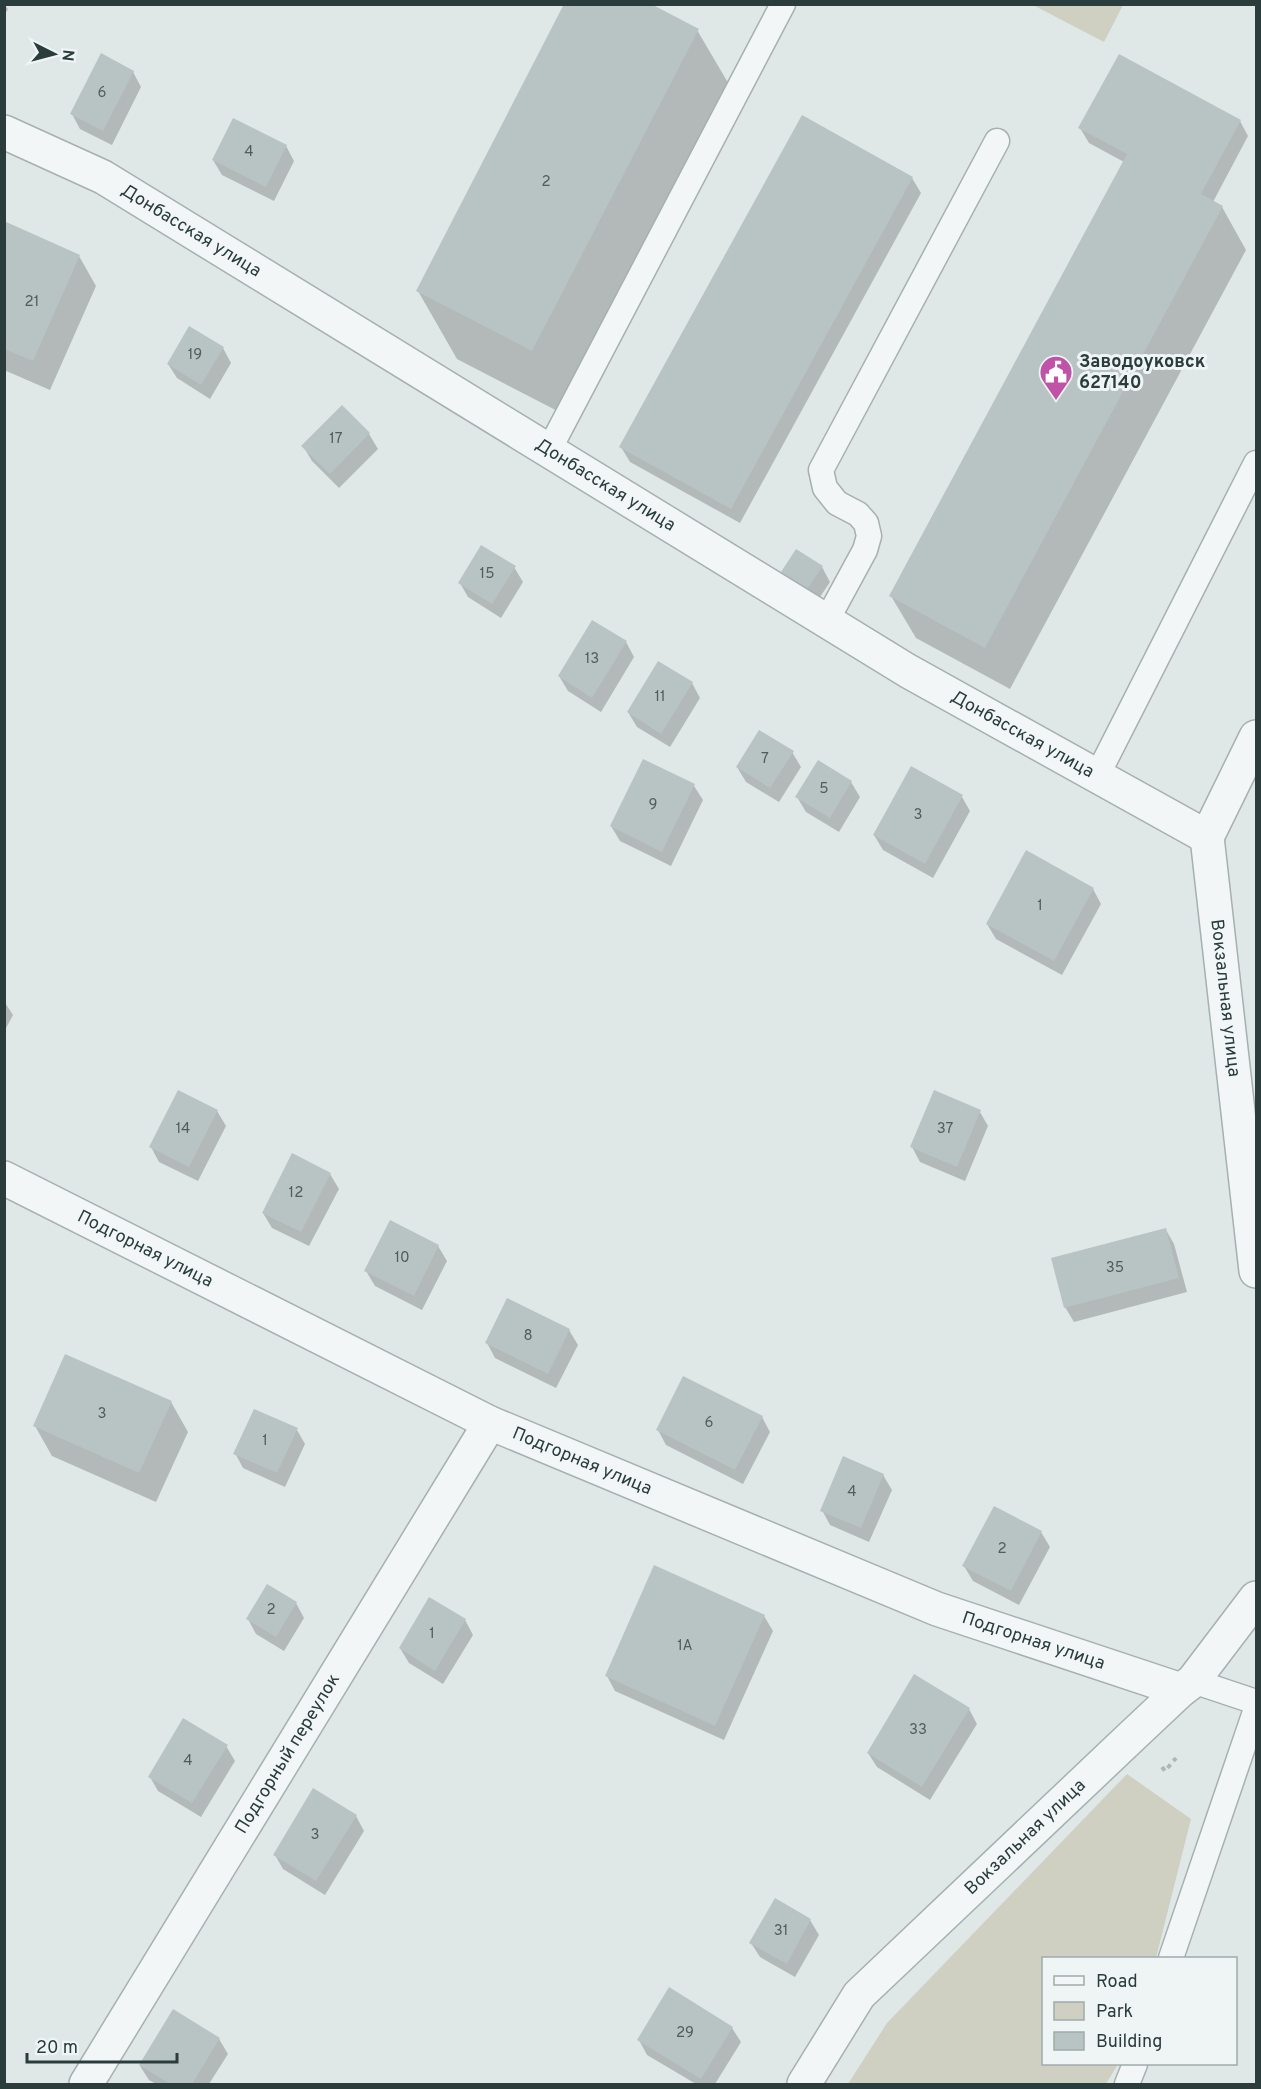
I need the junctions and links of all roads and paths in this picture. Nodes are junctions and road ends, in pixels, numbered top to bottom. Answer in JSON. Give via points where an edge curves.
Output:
{"nodes":[{"id":1,"x":783,"y":4,"type":"edge"},
{"id":2,"x":4,"y":132,"type":"edge"},
{"id":3,"x":998,"y":141,"type":"dead end"},
{"id":4,"x":549,"y":450,"type":"junction"},
{"id":5,"x":1257,"y":463,"type":"edge"},
{"id":6,"x":827,"y":621,"type":"junction"},
{"id":7,"x":1257,"y":737,"type":"edge"},
{"id":8,"x":1096,"y":776,"type":"junction"},
{"id":9,"x":1207,"y":837,"type":"junction"},
{"id":10,"x":4,"y":1178,"type":"edge"},
{"id":11,"x":1257,"y":1271,"type":"edge"},
{"id":12,"x":490,"y":1423,"type":"junction"},
{"id":13,"x":1257,"y":1598,"type":"edge"},
{"id":14,"x":1187,"y":1686,"type":"junction"},
{"id":15,"x":1257,"y":1702,"type":"edge"},
{"id":16,"x":1257,"y":1709,"type":"edge"},
{"id":17,"x":1172,"y":1957,"type":"edge"},
{"id":18,"x":1135,"y":2065,"type":"edge"},
{"id":19,"x":87,"y":2085,"type":"edge"},
{"id":20,"x":804,"y":2085,"type":"edge"},
{"id":21,"x":1128,"y":2085,"type":"edge"}],
"edges":[{"from":1,"to":4,"type":"lane"},
{"from":2,"to":4,"type":"street","name":"Донбасская улица","via":[[103,177]]},
{"from":3,"to":6,"type":"lane","via":[[821,470],[825,488],[837,503],[858,514],[866,523],[869,536]]},
{"from":4,"to":6,"type":"street","name":"Донбасская улица"},
{"from":5,"to":8,"type":"lane"},
{"from":6,"to":8,"type":"street","name":"Донбасская улица"},
{"from":7,"to":9,"type":"street"},
{"from":8,"to":9,"type":"street","name":"Донбасская улица"},
{"from":9,"to":11,"type":"street","name":"Вокзальная улица"},
{"from":10,"to":12,"type":"street","name":"Подгорная улица"},
{"from":12,"to":14,"type":"street","name":"Подгорная улица","via":[[937,1609]]},
{"from":12,"to":19,"type":"street","name":"Подгорный переулок"},
{"from":13,"to":14,"type":"street","name":"Вокзальная улица"},
{"from":14,"to":15,"type":"lane"},
{"from":14,"to":20,"type":"street","name":"Вокзальная улица","via":[[859,1995]]},
{"from":16,"to":17,"type":"lane"},
{"from":18,"to":21,"type":"lane"}]}
